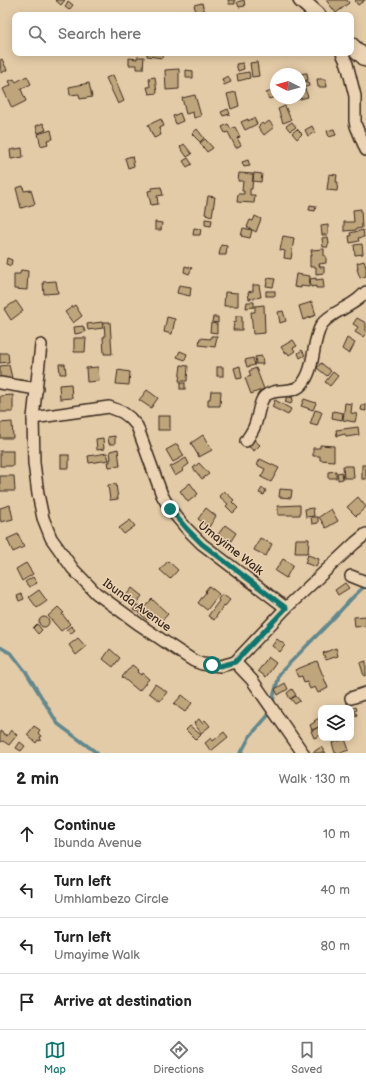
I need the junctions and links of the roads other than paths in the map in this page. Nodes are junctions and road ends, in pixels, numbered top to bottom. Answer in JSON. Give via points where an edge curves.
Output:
{"nodes":[{"id":1,"x":301,"y":0,"type":"edge"},
{"id":2,"x":315,"y":12,"type":"edge"},
{"id":3,"x":354,"y":48,"type":"edge"},
{"id":4,"x":343,"y":56,"type":"edge"},
{"id":5,"x":366,"y":58,"type":"edge"},
{"id":6,"x":366,"y":150,"type":"edge"},
{"id":7,"x":366,"y":292,"type":"edge"},
{"id":8,"x":41,"y":345,"type":"dead end"},
{"id":9,"x":0,"y":383,"type":"edge"},
{"id":10,"x":37,"y":389,"type":"junction"},
{"id":11,"x":33,"y":418,"type":"junction"},
{"id":12,"x":246,"y":441,"type":"dead end"},
{"id":13,"x":366,"y":534,"type":"edge"},
{"id":14,"x":351,"y":576,"type":"dead end"},
{"id":15,"x":366,"y":582,"type":"edge"},
{"id":16,"x":286,"y":608,"type":"junction"},
{"id":17,"x":235,"y":662,"type":"junction"},
{"id":18,"x":366,"y":693,"type":"edge"},
{"id":19,"x":351,"y":698,"type":"dead end"},
{"id":20,"x":303,"y":753,"type":"edge"}],
"edges":[{"from":1,"to":2,"type":"main road"},
{"from":3,"to":5,"type":"main road"},
{"from":4,"to":6,"type":"street","via":[[355,96],[354,121]]},
{"from":7,"to":12,"type":"street","via":[[325,320],[318,333],[306,379],[296,388],[272,392],[265,396]]},
{"from":8,"to":10,"type":"street","name":"Ibunda Avenue"},
{"from":9,"to":10,"type":"street"},
{"from":10,"to":11,"type":"street","name":"Ibunda Avenue"},
{"from":11,"to":16,"type":"street","name":"Umayime Walk","via":[[109,407],[126,415],[137,426],[162,495],[182,524],[202,544]]},
{"from":11,"to":17,"type":"street","name":"Ibunda Avenue","via":[[34,463],[43,518],[51,538],[73,569],[96,593],[194,661],[220,666]]},
{"from":13,"to":16,"type":"street"},
{"from":14,"to":15,"type":"street"},
{"from":16,"to":17,"type":"street"},
{"from":17,"to":20,"type":"street","via":[[252,680]]},
{"from":18,"to":19,"type":"street"}]}
